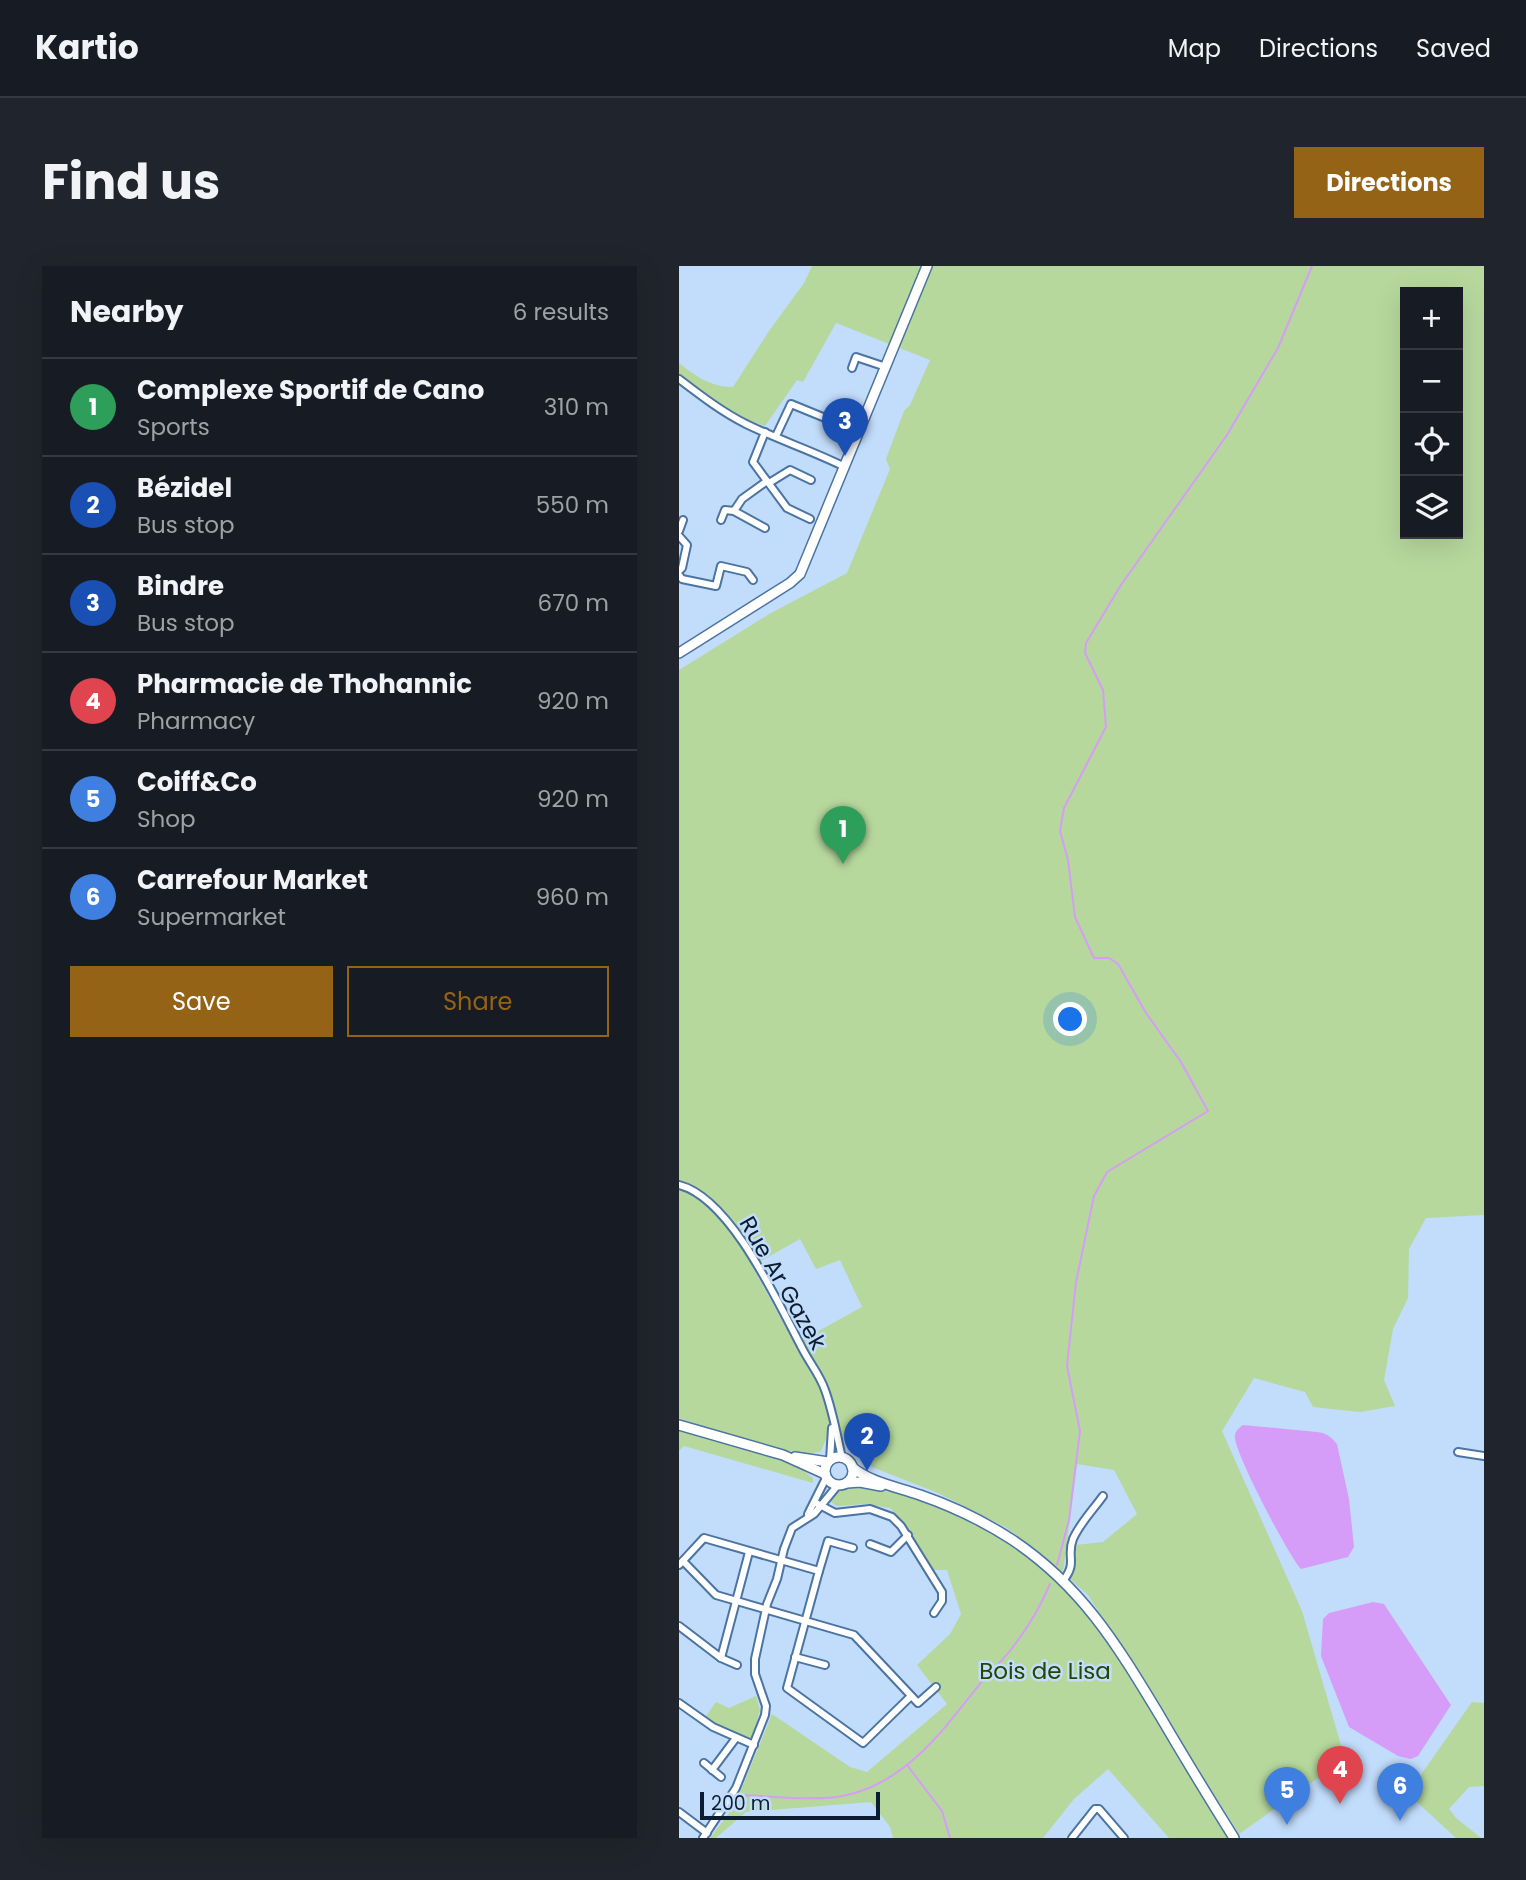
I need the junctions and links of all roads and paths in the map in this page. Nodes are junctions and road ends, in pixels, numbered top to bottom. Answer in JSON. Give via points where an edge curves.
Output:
{"nodes":[{"id":1,"x":927,"y":266,"type":"edge"},
{"id":2,"x":886,"y":367,"type":"junction"},
{"id":3,"x":852,"y":368,"type":"dead end"},
{"id":4,"x":679,"y":379,"type":"edge"},
{"id":5,"x":835,"y":422,"type":"dead end"},
{"id":6,"x":765,"y":432,"type":"junction"},
{"id":7,"x":775,"y":436,"type":"junction"},
{"id":8,"x":845,"y":467,"type":"junction"},
{"id":9,"x":811,"y":480,"type":"dead end"},
{"id":10,"x":768,"y":482,"type":"junction"},
{"id":11,"x":734,"y":511,"type":"junction"},
{"id":12,"x":810,"y":519,"type":"dead end"},
{"id":13,"x":683,"y":520,"type":"dead end"},
{"id":14,"x":721,"y":520,"type":"dead end"},
{"id":15,"x":765,"y":528,"type":"dead end"},
{"id":16,"x":679,"y":531,"type":"edge"},
{"id":17,"x":679,"y":536,"type":"edge"},
{"id":18,"x":679,"y":573,"type":"edge"},
{"id":19,"x":753,"y":580,"type":"dead end"},
{"id":20,"x":679,"y":653,"type":"edge"},
{"id":21,"x":679,"y":1185,"type":"edge"},
{"id":22,"x":832,"y":1419,"type":"junction"},
{"id":23,"x":679,"y":1425,"type":"edge"},
{"id":24,"x":1458,"y":1452,"type":"dead end"},
{"id":25,"x":783,"y":1455,"type":"junction"},
{"id":26,"x":1484,"y":1456,"type":"edge"},
{"id":27,"x":842,"y":1458,"type":"junction"},
{"id":28,"x":829,"y":1461,"type":"junction"},
{"id":29,"x":852,"y":1467,"type":"junction"},
{"id":30,"x":826,"y":1476,"type":"junction"},
{"id":31,"x":843,"y":1484,"type":"junction"},
{"id":32,"x":890,"y":1486,"type":"junction"},
{"id":33,"x":1103,"y":1496,"type":"dead end"},
{"id":34,"x":818,"y":1505,"type":"junction"},
{"id":35,"x":908,"y":1535,"type":"junction"},
{"id":36,"x":870,"y":1544,"type":"dead end"},
{"id":37,"x":853,"y":1548,"type":"dead end"},
{"id":38,"x":749,"y":1552,"type":"junction"},
{"id":39,"x":780,"y":1560,"type":"junction"},
{"id":40,"x":681,"y":1563,"type":"edge"},
{"id":41,"x":819,"y":1572,"type":"junction"},
{"id":42,"x":1063,"y":1581,"type":"junction"},
{"id":43,"x":736,"y":1600,"type":"junction"},
{"id":44,"x":766,"y":1609,"type":"junction"},
{"id":45,"x":934,"y":1613,"type":"dead end"},
{"id":46,"x":806,"y":1620,"type":"junction"},
{"id":47,"x":679,"y":1626,"type":"edge"},
{"id":48,"x":795,"y":1657,"type":"junction"},
{"id":49,"x":722,"y":1658,"type":"junction"},
{"id":50,"x":737,"y":1665,"type":"dead end"},
{"id":51,"x":825,"y":1665,"type":"dead end"},
{"id":52,"x":936,"y":1687,"type":"dead end"},
{"id":53,"x":911,"y":1696,"type":"junction"},
{"id":54,"x":679,"y":1703,"type":"edge"},
{"id":55,"x":736,"y":1738,"type":"junction"},
{"id":56,"x":754,"y":1745,"type":"junction"},
{"id":57,"x":704,"y":1763,"type":"dead end"},
{"id":58,"x":712,"y":1770,"type":"junction"},
{"id":59,"x":721,"y":1777,"type":"dead end"},
{"id":60,"x":679,"y":1812,"type":"edge"},
{"id":61,"x":705,"y":1836,"type":"edge"},
{"id":62,"x":1072,"y":1838,"type":"edge"},
{"id":63,"x":1123,"y":1838,"type":"edge"},
{"id":64,"x":1234,"y":1838,"type":"edge"}],
"edges":[{"from":1,"to":2,"type":"main road"},
{"from":2,"to":3,"type":"street","via":[[856,357]]},
{"from":2,"to":8,"type":"main road"},
{"from":4,"to":6,"type":"street","via":[[728,414]]},
{"from":5,"to":7,"type":"street","via":[[791,404]]},
{"from":6,"to":7,"type":"street"},
{"from":6,"to":10,"type":"street","via":[[753,462]]},
{"from":7,"to":8,"type":"street"},
{"from":8,"to":20,"type":"main road","via":[[800,574]]},
{"from":9,"to":10,"type":"street","via":[[790,470]]},
{"from":10,"to":11,"type":"street","via":[[742,499]]},
{"from":10,"to":12,"type":"street","via":[[787,508]]},
{"from":11,"to":14,"type":"street","via":[[725,510]]},
{"from":11,"to":15,"type":"street"},
{"from":13,"to":16,"type":"street"},
{"from":17,"to":18,"type":"street","via":[[687,545]]},
{"from":18,"to":19,"type":"street","via":[[682,579],[716,586],[721,566],[747,572]]},
{"from":21,"to":22,"type":"street","name":"Rue Ar Gazek","via":[[709,1200],[752,1258],[824,1387]]},
{"from":22,"to":27,"type":"street","name":"Rue Ar Gazek"},
{"from":22,"to":28,"type":"street","name":"Rue Ar Gazek"},
{"from":23,"to":25,"type":"main road"},
{"from":24,"to":26,"type":"street"},
{"from":25,"to":28,"type":"main road"},
{"from":25,"to":30,"type":"main road"},
{"from":27,"to":28,"type":"main road"},
{"from":27,"to":29,"type":"main road"},
{"from":28,"to":30,"type":"main road"},
{"from":29,"to":31,"type":"main road","via":[[853,1474]]},
{"from":29,"to":32,"type":"main road"},
{"from":30,"to":31,"type":"main road"},
{"from":30,"to":34,"type":"street"},
{"from":31,"to":32,"type":"main road"},
{"from":31,"to":34,"type":"street"},
{"from":32,"to":42,"type":"main road","via":[[983,1522]]},
{"from":33,"to":42,"type":"street","via":[[1075,1534],[1072,1566]]},
{"from":34,"to":35,"type":"street","via":[[835,1513],[863,1508],[875,1511],[892,1517]]},
{"from":34,"to":39,"type":"street","via":[[791,1530]]},
{"from":35,"to":36,"type":"street","via":[[891,1552]]},
{"from":35,"to":45,"type":"street","via":[[942,1592]]},
{"from":37,"to":41,"type":"street","via":[[828,1541]]},
{"from":38,"to":39,"type":"street"},
{"from":38,"to":40,"type":"street","via":[[703,1538]]},
{"from":38,"to":43,"type":"street"},
{"from":39,"to":41,"type":"street"},
{"from":39,"to":44,"type":"street"},
{"from":40,"to":43,"type":"street","via":[[716,1595]]},
{"from":41,"to":46,"type":"street"},
{"from":42,"to":64,"type":"main road","via":[[1111,1636]]},
{"from":43,"to":44,"type":"street"},
{"from":43,"to":49,"type":"street"},
{"from":44,"to":46,"type":"street"},
{"from":44,"to":56,"type":"street","via":[[754,1666],[766,1712]]},
{"from":46,"to":48,"type":"street"},
{"from":46,"to":53,"type":"street","via":[[854,1635]]},
{"from":47,"to":49,"type":"street"},
{"from":48,"to":51,"type":"street"},
{"from":48,"to":53,"type":"street","via":[[787,1688],[863,1743]]},
{"from":49,"to":50,"type":"street"},
{"from":52,"to":53,"type":"street","via":[[918,1703]]},
{"from":54,"to":55,"type":"street"},
{"from":55,"to":56,"type":"street"},
{"from":55,"to":58,"type":"street"},
{"from":56,"to":61,"type":"street","via":[[736,1788]]},
{"from":57,"to":58,"type":"street"},
{"from":58,"to":59,"type":"street"},
{"from":60,"to":61,"type":"street"},
{"from":62,"to":63,"type":"street","via":[[1095,1809]]}]}
